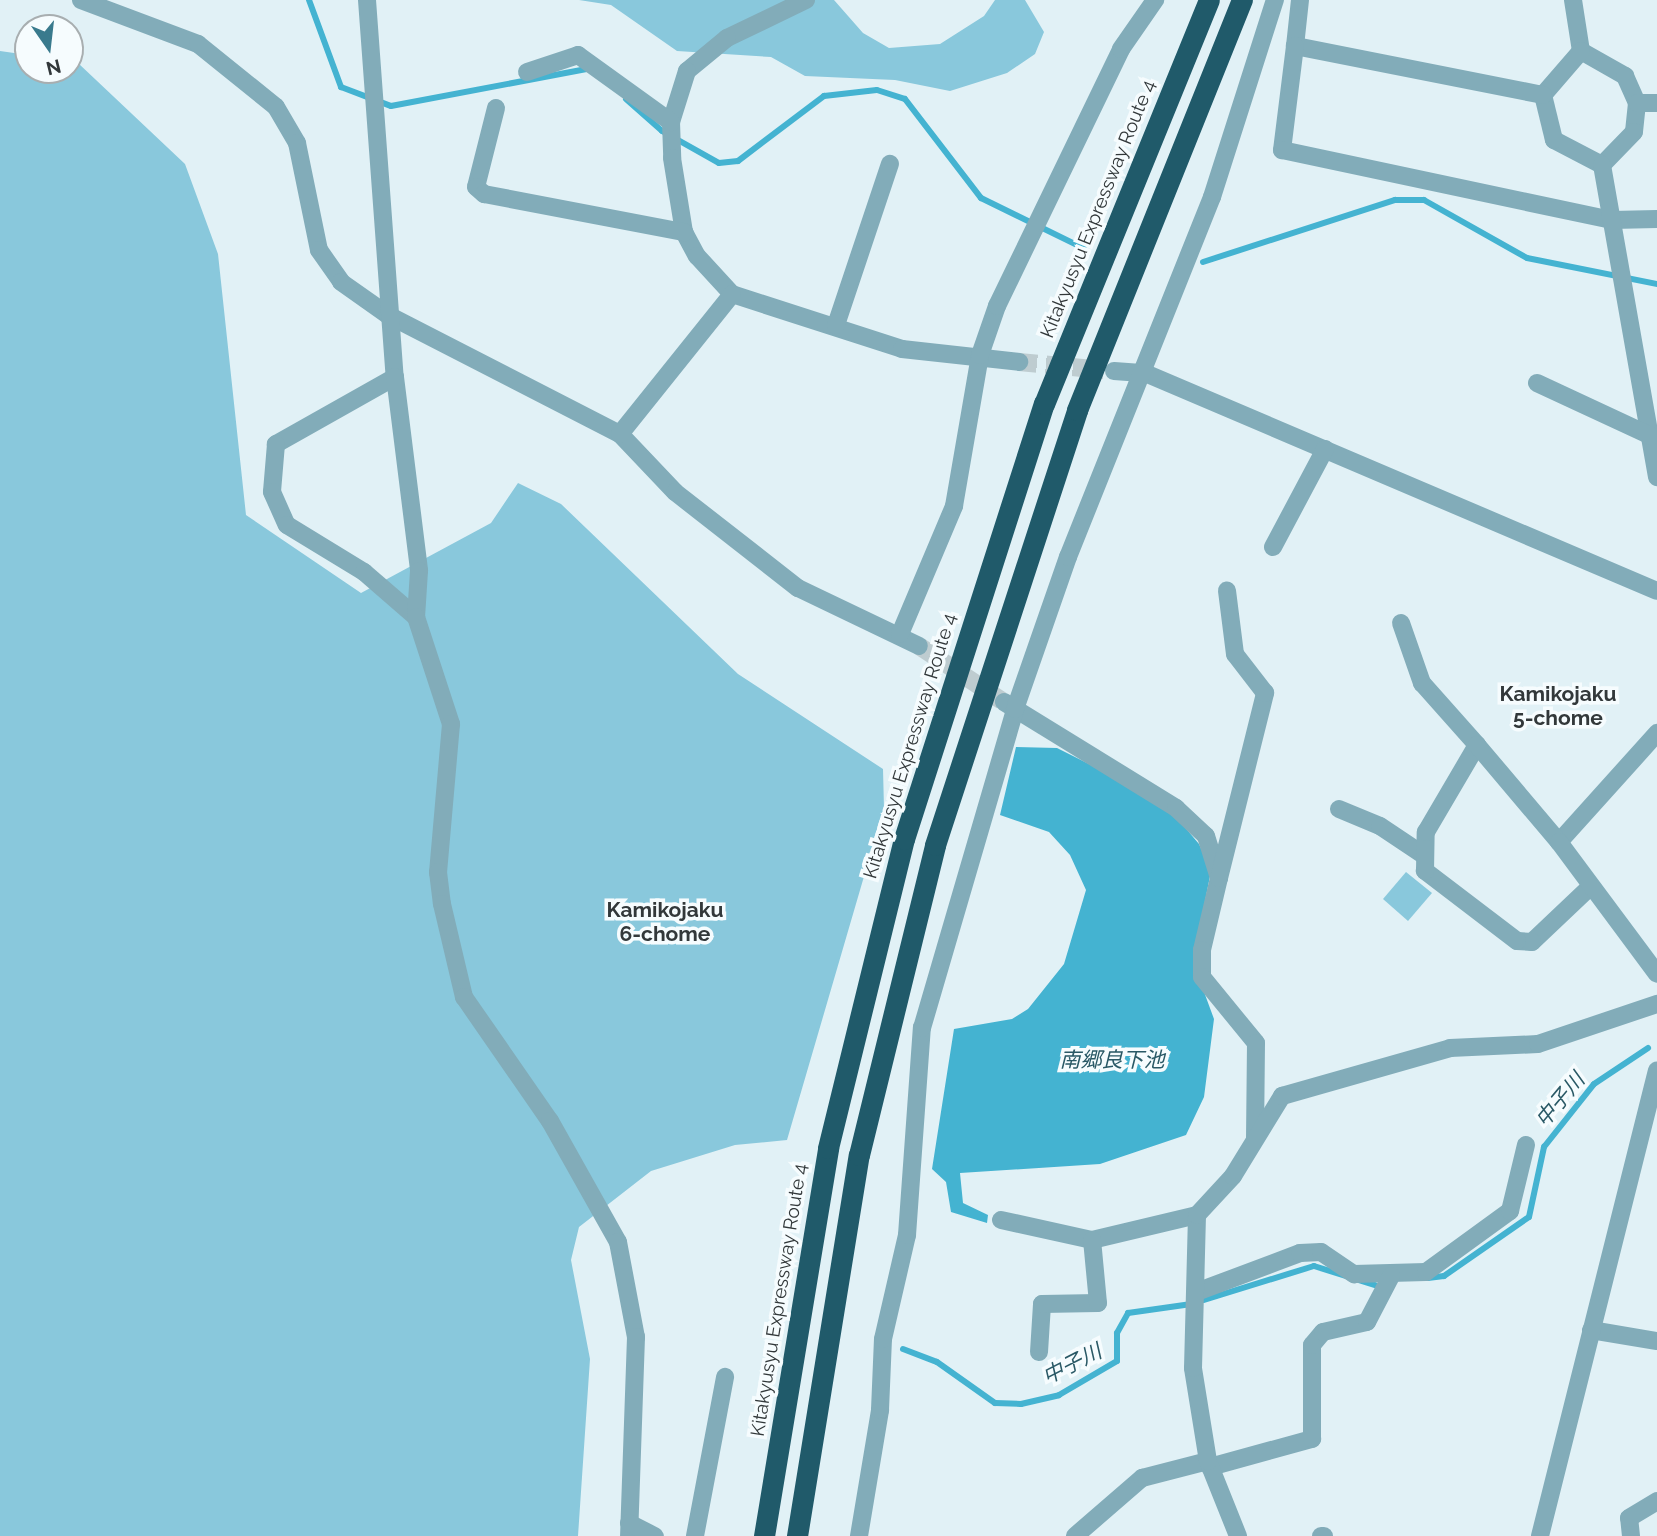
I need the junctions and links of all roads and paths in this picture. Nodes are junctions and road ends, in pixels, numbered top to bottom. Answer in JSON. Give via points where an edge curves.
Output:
{"nodes":[{"id":1,"x":81,"y":0,"type":"edge"},
{"id":2,"x":367,"y":0,"type":"edge"},
{"id":3,"x":806,"y":0,"type":"edge"},
{"id":4,"x":1155,"y":0,"type":"edge"},
{"id":5,"x":1209,"y":0,"type":"edge"},
{"id":6,"x":1242,"y":0,"type":"edge"},
{"id":7,"x":1275,"y":0,"type":"edge"},
{"id":8,"x":1300,"y":0,"type":"edge"},
{"id":9,"x":1573,"y":0,"type":"edge"},
{"id":10,"x":1295,"y":46,"type":"junction"},
{"id":11,"x":1581,"y":51,"type":"junction"},
{"id":12,"x":527,"y":72,"type":"dead end"},
{"id":13,"x":1543,"y":95,"type":"junction"},
{"id":14,"x":1637,"y":103,"type":"junction"},
{"id":15,"x":1657,"y":103,"type":"edge"},
{"id":16,"x":496,"y":108,"type":"dead end"},
{"id":17,"x":671,"y":127,"type":"junction"},
{"id":18,"x":890,"y":164,"type":"dead end"},
{"id":19,"x":1602,"y":165,"type":"junction"},
{"id":20,"x":1657,"y":219,"type":"edge"},
{"id":21,"x":1612,"y":220,"type":"junction"},
{"id":22,"x":684,"y":232,"type":"junction"},
{"id":23,"x":732,"y":294,"type":"junction"},
{"id":24,"x":388,"y":315,"type":"junction"},
{"id":25,"x":836,"y":325,"type":"junction"},
{"id":26,"x":980,"y":355,"type":"junction"},
{"id":27,"x":1019,"y":362,"type":"tunnel mouth"},
{"id":28,"x":1114,"y":371,"type":"tunnel mouth"},
{"id":29,"x":1145,"y":373,"type":"junction"},
{"id":30,"x":395,"y":377,"type":"junction"},
{"id":31,"x":1537,"y":383,"type":"dead end"},
{"id":32,"x":620,"y":434,"type":"junction"},
{"id":33,"x":1650,"y":436,"type":"junction"},
{"id":34,"x":1325,"y":449,"type":"junction"},
{"id":35,"x":1657,"y":477,"type":"edge"},
{"id":36,"x":1273,"y":547,"type":"dead end"},
{"id":37,"x":1227,"y":591,"type":"dead end"},
{"id":38,"x":1657,"y":591,"type":"edge"},
{"id":39,"x":416,"y":617,"type":"junction"},
{"id":40,"x":1401,"y":623,"type":"dead end"},
{"id":41,"x":901,"y":634,"type":"junction"},
{"id":42,"x":919,"y":646,"type":"tunnel mouth"},
{"id":43,"x":1010,"y":705,"type":"junction"},
{"id":44,"x":1657,"y":733,"type":"edge"},
{"id":45,"x":1477,"y":745,"type":"junction"},
{"id":46,"x":1339,"y":809,"type":"dead end"},
{"id":47,"x":1559,"y":842,"type":"junction"},
{"id":48,"x":1425,"y":856,"type":"junction"},
{"id":49,"x":1219,"y":878,"type":"junction"},
{"id":50,"x":1590,"y":887,"type":"junction"},
{"id":51,"x":1657,"y":974,"type":"edge"},
{"id":52,"x":1657,"y":1004,"type":"edge"},
{"id":53,"x":1657,"y":1070,"type":"edge"},
{"id":54,"x":1254,"y":1144,"type":"junction"},
{"id":55,"x":1526,"y":1145,"type":"dead end"},
{"id":56,"x":1197,"y":1215,"type":"junction"},
{"id":57,"x":1001,"y":1220,"type":"dead end"},
{"id":58,"x":1092,"y":1240,"type":"junction"},
{"id":59,"x":1391,"y":1276,"type":"junction"},
{"id":60,"x":1199,"y":1291,"type":"junction"},
{"id":61,"x":1591,"y":1330,"type":"junction"},
{"id":62,"x":1657,"y":1341,"type":"edge"},
{"id":63,"x":1040,"y":1352,"type":"dead end"},
{"id":64,"x":725,"y":1377,"type":"dead end"},
{"id":65,"x":1209,"y":1464,"type":"junction"},
{"id":66,"x":1657,"y":1501,"type":"edge"},
{"id":67,"x":629,"y":1529,"type":"edge"},
{"id":68,"x":655,"y":1536,"type":"edge"},
{"id":69,"x":695,"y":1536,"type":"edge"},
{"id":70,"x":764,"y":1536,"type":"edge"},
{"id":71,"x":797,"y":1536,"type":"edge"},
{"id":72,"x":859,"y":1536,"type":"edge"},
{"id":73,"x":1075,"y":1536,"type":"edge"},
{"id":74,"x":1238,"y":1536,"type":"edge"},
{"id":75,"x":1540,"y":1536,"type":"edge"},
{"id":76,"x":1631,"y":1536,"type":"edge"}],
"edges":[{"from":1,"to":24,"type":"street","via":[[198,44],[276,107],[297,143],[325,266]]},
{"from":2,"to":24,"type":"street"},
{"from":3,"to":17,"type":"street","via":[[727,38],[687,71]]},
{"from":4,"to":26,"type":"street","via":[[1121,49],[1037,220]]},
{"from":5,"to":70,"type":"highway","name":"Kitakyusyu Expressway Route 4","via":[[1044,404],[904,839],[828,1148]]},
{"from":6,"to":71,"type":"highway","via":[[1077,410],[939,832],[859,1155]]},
{"from":7,"to":29,"type":"street","via":[[1212,197]]},
{"from":8,"to":10,"type":"street"},
{"from":9,"to":11,"type":"street"},
{"from":10,"to":13,"type":"street"},
{"from":10,"to":21,"type":"street","via":[[1282,150]]},
{"from":11,"to":13,"type":"street"},
{"from":11,"to":14,"type":"street","via":[[1625,76]]},
{"from":12,"to":17,"type":"street","via":[[578,55]]},
{"from":13,"to":19,"type":"street","via":[[1554,139]]},
{"from":14,"to":15,"type":"street"},
{"from":14,"to":19,"type":"street","via":[[1634,132]]},
{"from":16,"to":22,"type":"street","via":[[476,187],[484,194]]},
{"from":17,"to":22,"type":"street","via":[[671,158]]},
{"from":18,"to":25,"type":"street"},
{"from":19,"to":21,"type":"street"},
{"from":20,"to":21,"type":"street"},
{"from":21,"to":33,"type":"street"},
{"from":22,"to":23,"type":"street"},
{"from":23,"to":25,"type":"street"},
{"from":23,"to":32,"type":"street"},
{"from":24,"to":30,"type":"street"},
{"from":24,"to":32,"type":"street"},
{"from":25,"to":26,"type":"street","via":[[902,349]]},
{"from":26,"to":27,"type":"street"},
{"from":26,"to":41,"type":"street","via":[[954,506]]},
{"from":28,"to":29,"type":"street"},
{"from":29,"to":34,"type":"street"},
{"from":29,"to":43,"type":"street"},
{"from":30,"to":39,"type":"street","via":[[419,571]]},
{"from":30,"to":39,"type":"street","via":[[276,444],[272,492],[287,525],[364,572]]},
{"from":31,"to":33,"type":"street"},
{"from":32,"to":41,"type":"street","via":[[675,492],[798,588]]},
{"from":33,"to":35,"type":"street"},
{"from":34,"to":36,"type":"street"},
{"from":34,"to":38,"type":"street"},
{"from":37,"to":49,"type":"street","via":[[1235,654],[1265,693]]},
{"from":39,"to":67,"type":"street","via":[[452,724],[438,872],[464,997],[550,1121],[618,1242],[636,1337]]},
{"from":40,"to":45,"type":"street","via":[[1422,684]]},
{"from":41,"to":42,"type":"street"},
{"from":43,"to":49,"type":"street","via":[[1176,808],[1206,836]]},
{"from":43,"to":72,"type":"street","via":[[922,1028],[907,1236],[883,1339],[880,1410]]},
{"from":44,"to":47,"type":"street"},
{"from":45,"to":47,"type":"street"},
{"from":45,"to":48,"type":"street","via":[[1426,832]]},
{"from":46,"to":48,"type":"street","via":[[1380,825]]},
{"from":47,"to":50,"type":"street"},
{"from":48,"to":50,"type":"street","via":[[1425,871],[1517,941],[1532,942]]},
{"from":49,"to":54,"type":"street","via":[[1202,950],[1202,977],[1256,1043]]},
{"from":50,"to":51,"type":"street"},
{"from":52,"to":54,"type":"street","via":[[1538,1044],[1450,1048],[1282,1097]]},
{"from":53,"to":61,"type":"street"},
{"from":54,"to":56,"type":"street"},
{"from":55,"to":59,"type":"street","via":[[1510,1211],[1426,1272]]},
{"from":56,"to":58,"type":"street"},
{"from":56,"to":60,"type":"street"},
{"from":57,"to":58,"type":"street"},
{"from":58,"to":63,"type":"street","via":[[1098,1303],[1042,1304]]},
{"from":59,"to":60,"type":"street","via":[[1354,1274],[1321,1252],[1300,1253]]},
{"from":59,"to":65,"type":"street","via":[[1367,1322],[1323,1332],[1312,1345],[1312,1439]]},
{"from":60,"to":65,"type":"street","via":[[1193,1368]]},
{"from":61,"to":62,"type":"street"},
{"from":61,"to":75,"type":"street"},
{"from":64,"to":69,"type":"street"},
{"from":65,"to":73,"type":"street","via":[[1142,1478]]},
{"from":65,"to":74,"type":"street"},
{"from":66,"to":76,"type":"street","via":[[1629,1518]]},
{"from":67,"to":68,"type":"street"}]}
